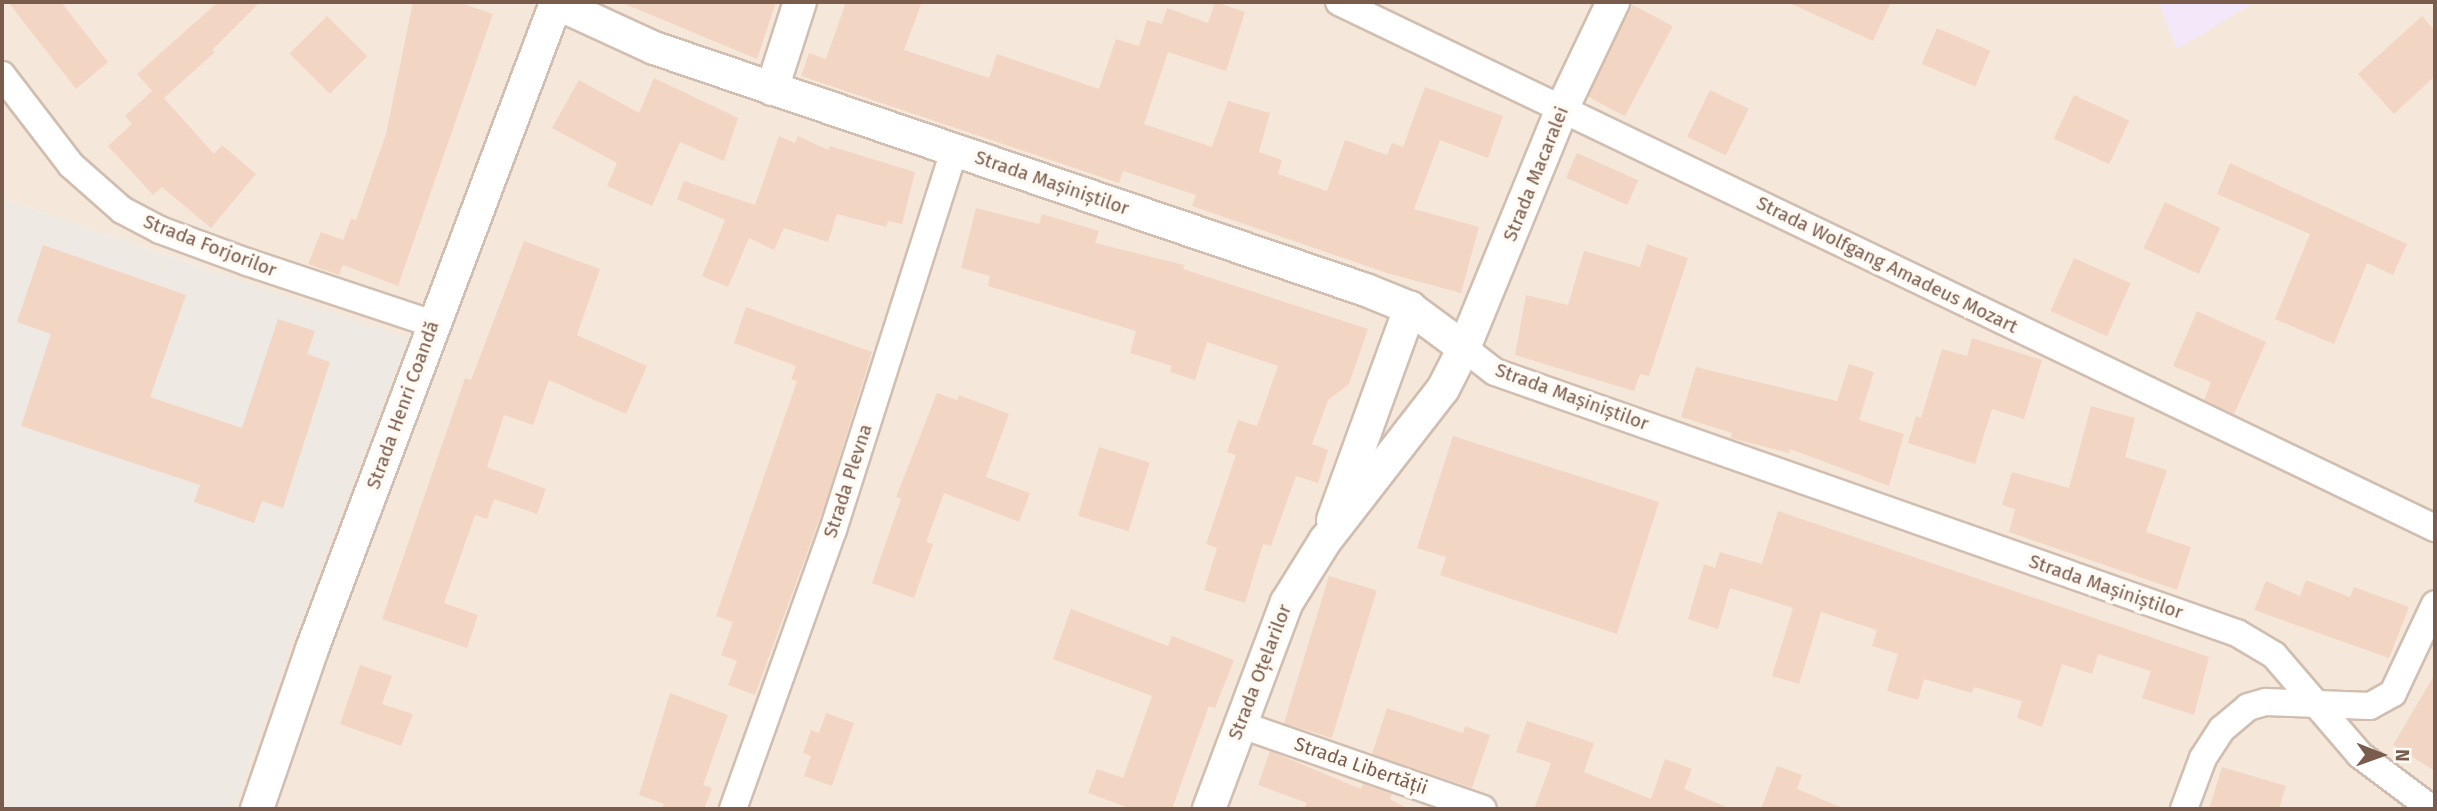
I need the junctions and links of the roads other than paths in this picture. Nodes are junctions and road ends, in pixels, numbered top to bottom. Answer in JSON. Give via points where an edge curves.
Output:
{"nodes":[{"id":1,"x":555,"y":2,"type":"edge"},
{"id":2,"x":800,"y":2,"type":"edge"},
{"id":3,"x":1339,"y":2,"type":"edge"},
{"id":4,"x":1613,"y":2,"type":"edge"},
{"id":5,"x":2,"y":75,"type":"edge"},
{"id":6,"x":772,"y":89,"type":"junction"},
{"id":7,"x":1562,"y":109,"type":"junction"},
{"id":8,"x":954,"y":150,"type":"junction"},
{"id":9,"x":1410,"y":308,"type":"junction"},
{"id":10,"x":433,"y":324,"type":"junction"},
{"id":11,"x":1464,"y":348,"type":"junction"},
{"id":12,"x":2435,"y":528,"type":"edge"},
{"id":13,"x":1325,"y":541,"type":"junction"},
{"id":14,"x":2435,"y":604,"type":"edge"},
{"id":15,"x":2315,"y":702,"type":"junction"},
{"id":16,"x":1239,"y":723,"type":"junction"},
{"id":17,"x":257,"y":809,"type":"edge"},
{"id":18,"x":733,"y":809,"type":"edge"},
{"id":19,"x":1209,"y":809,"type":"edge"},
{"id":20,"x":1483,"y":809,"type":"edge"},
{"id":21,"x":2184,"y":809,"type":"edge"},
{"id":22,"x":2432,"y":809,"type":"edge"}],
"edges":[{"from":1,"to":6,"type":"street","name":"Strada Mașiniștilor","via":[[604,28]]},
{"from":1,"to":10,"type":"street","name":"Strada Henri Coandă"},
{"from":2,"to":6,"type":"street"},
{"from":3,"to":7,"type":"street","name":"Strada Wolfgang Amadeus Mozart"},
{"from":4,"to":7,"type":"street","name":"Strada Macaralei"},
{"from":5,"to":10,"type":"street","name":"Strada Forjorilor","via":[[71,165],[122,210],[234,258]]},
{"from":6,"to":8,"type":"street","name":"Strada Mașiniștilor"},
{"from":7,"to":11,"type":"street","name":"Strada Macaralei"},
{"from":7,"to":12,"type":"street","name":"Strada Wolfgang Amadeus Mozart"},
{"from":8,"to":9,"type":"street","name":"Strada Mașiniștilor"},
{"from":8,"to":18,"type":"street","name":"Strada Plevna","via":[[833,530]]},
{"from":9,"to":11,"type":"street","name":"Strada Mașiniștilor"},
{"from":9,"to":13,"type":"street","name":"Strada Oțelarilor"},
{"from":10,"to":17,"type":"street","name":"Strada Henri Coandă"},
{"from":11,"to":13,"type":"street","name":"Strada Oțelarilor","via":[[1443,388]]},
{"from":11,"to":15,"type":"street","name":"Strada Mașiniștilor","via":[[1495,372],[2237,633],[2274,655]]},
{"from":13,"to":16,"type":"street","name":"Strada Oțelarilor","via":[[1286,602]]},
{"from":14,"to":15,"type":"street","via":[[2393,692],[2370,706]]},
{"from":15,"to":21,"type":"street","via":[[2266,702],[2248,707],[2222,729],[2203,758]]},
{"from":15,"to":22,"type":"street","name":"Strada Mașiniștilor","via":[[2360,755]]},
{"from":16,"to":19,"type":"street","name":"Strada Oțelarilor"},
{"from":16,"to":20,"type":"street","name":"Strada Libertății"}]}
